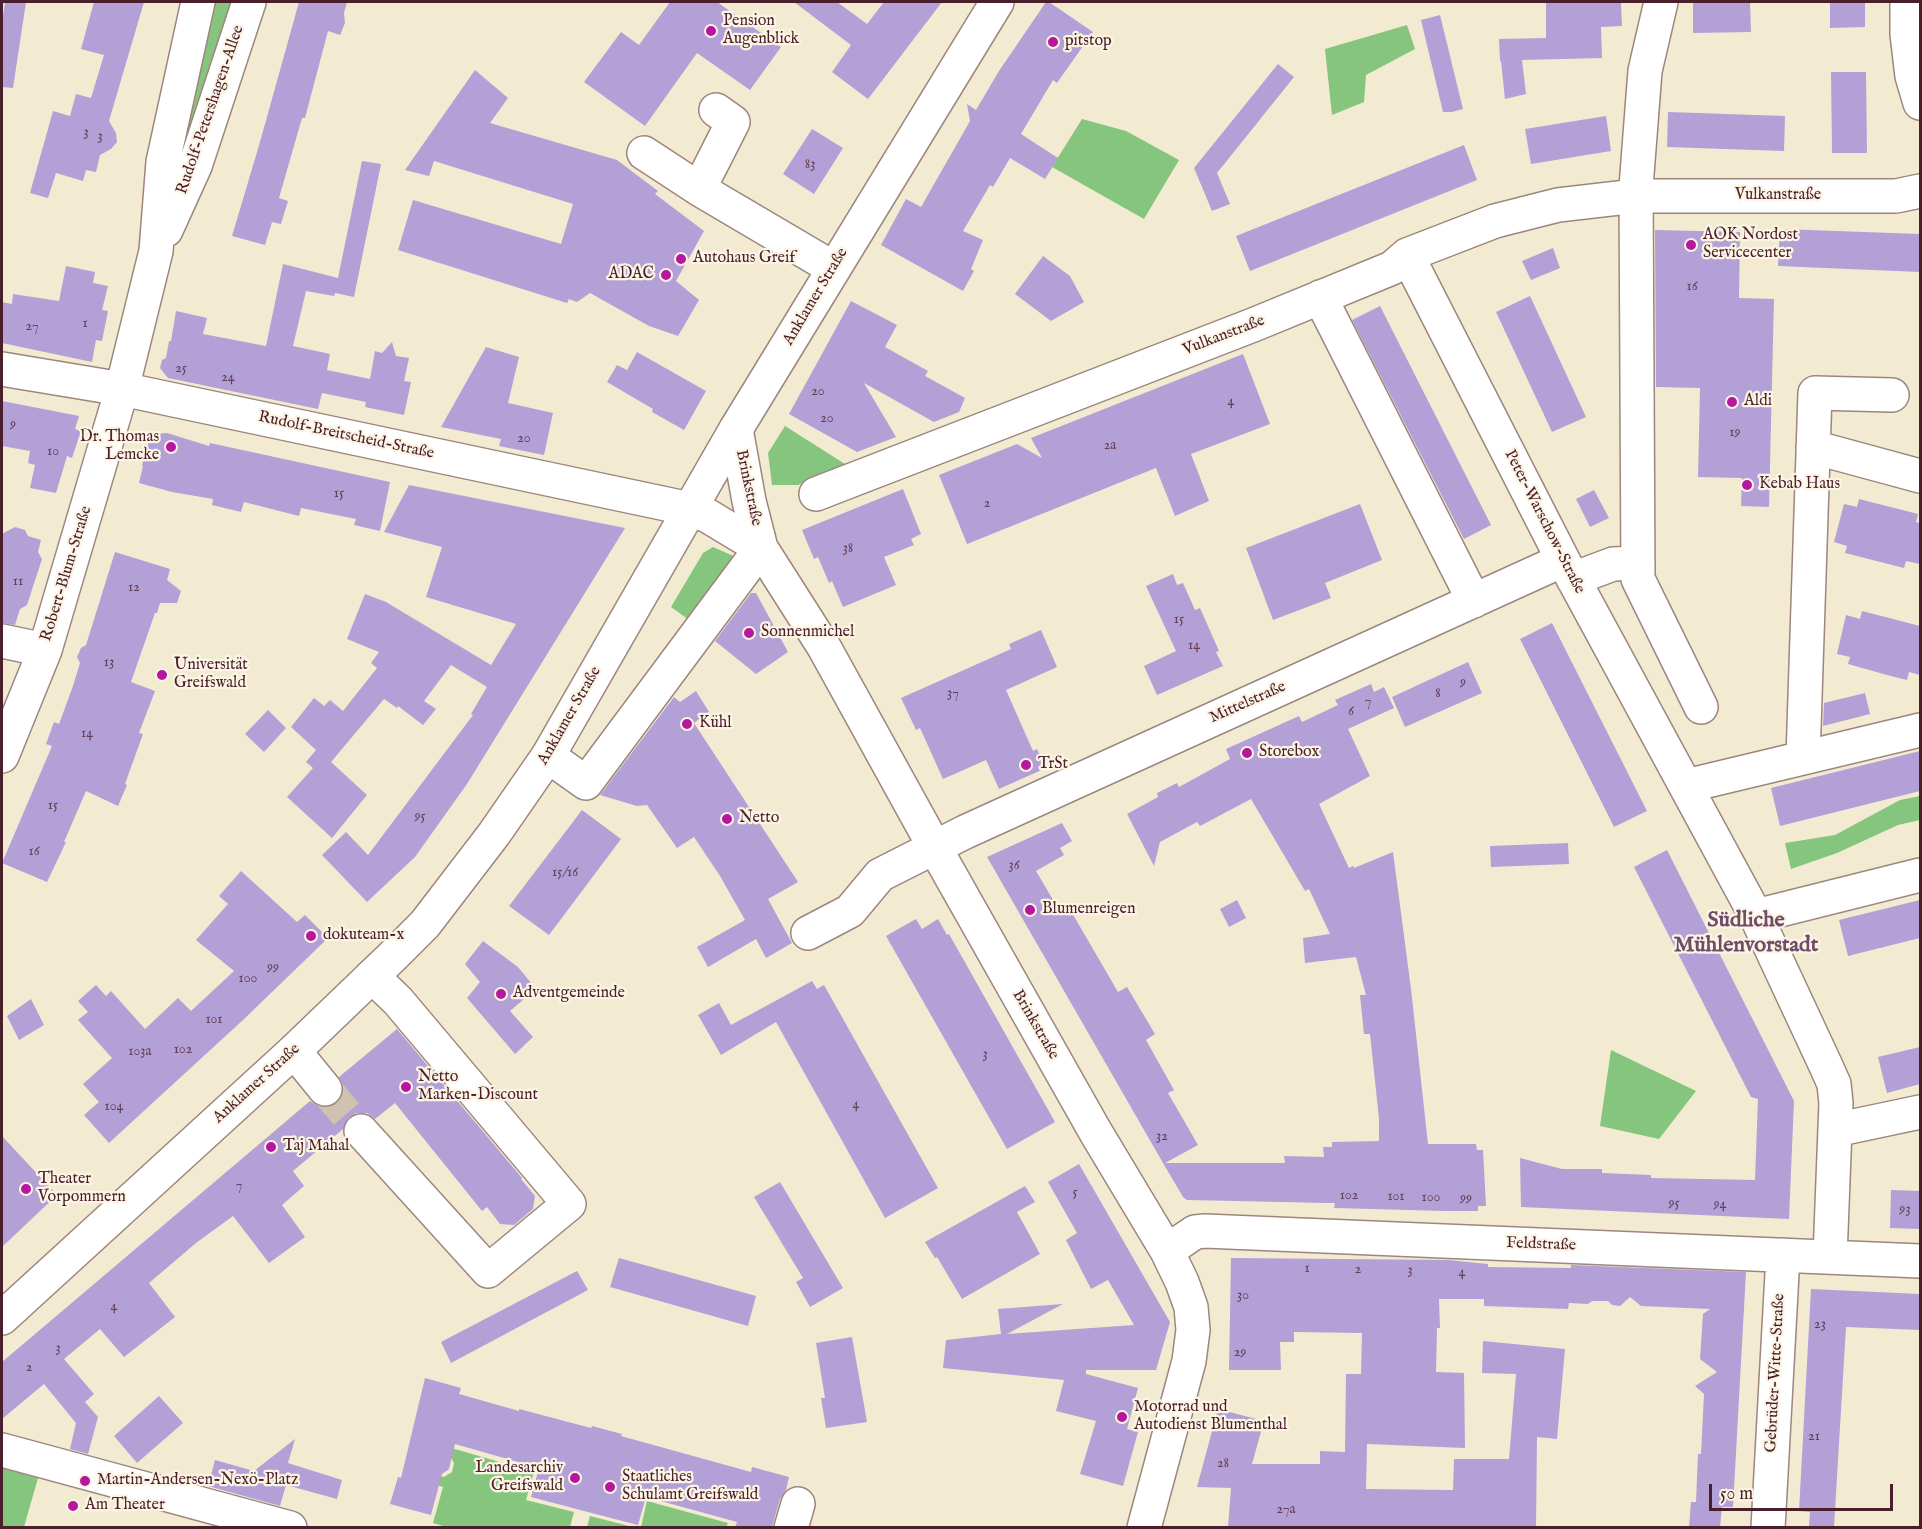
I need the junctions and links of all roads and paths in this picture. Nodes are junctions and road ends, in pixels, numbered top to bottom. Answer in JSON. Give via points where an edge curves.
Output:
{"nodes":[{"id":1,"x":198,"y":2,"type":"edge"},
{"id":2,"x":249,"y":2,"type":"edge"},
{"id":3,"x":997,"y":2,"type":"edge"},
{"id":4,"x":1661,"y":2,"type":"edge"},
{"id":5,"x":1907,"y":2,"type":"edge"},
{"id":6,"x":1920,"y":103,"type":"edge"},
{"id":7,"x":716,"y":110,"type":"dead end"},
{"id":8,"x":644,"y":153,"type":"dead end"},
{"id":9,"x":699,"y":189,"type":"junction"},
{"id":10,"x":1920,"y":191,"type":"edge"},
{"id":11,"x":1636,"y":196,"type":"junction"},
{"id":12,"x":156,"y":251,"type":"junction"},
{"id":13,"x":1407,"y":255,"type":"junction"},
{"id":14,"x":833,"y":268,"type":"junction"},
{"id":15,"x":1320,"y":297,"type":"junction"},
{"id":16,"x":2,"y":369,"type":"edge"},
{"id":17,"x":122,"y":389,"type":"junction"},
{"id":18,"x":1892,"y":395,"type":"dead end"},
{"id":19,"x":736,"y":429,"type":"junction"},
{"id":20,"x":1813,"y":447,"type":"junction"},
{"id":21,"x":1920,"y":477,"type":"edge"},
{"id":22,"x":816,"y":494,"type":"dead end"},
{"id":23,"x":690,"y":509,"type":"junction"},
{"id":24,"x":761,"y":548,"type":"junction"},
{"id":25,"x":1638,"y":563,"type":"junction"},
{"id":26,"x":1568,"y":569,"type":"junction"},
{"id":27,"x":1474,"y":601,"type":"junction"},
{"id":28,"x":2,"y":641,"type":"edge"},
{"id":29,"x":45,"y":650,"type":"junction"},
{"id":30,"x":1701,"y":707,"type":"dead end"},
{"id":31,"x":1920,"y":730,"type":"edge"},
{"id":32,"x":2,"y":756,"type":"edge"},
{"id":33,"x":548,"y":756,"type":"junction"},
{"id":34,"x":1803,"y":758,"type":"junction"},
{"id":35,"x":1686,"y":786,"type":"junction"},
{"id":36,"x":934,"y":848,"type":"junction"},
{"id":37,"x":1920,"y":875,"type":"edge"},
{"id":38,"x":1756,"y":916,"type":"junction"},
{"id":39,"x":808,"y":933,"type":"dead end"},
{"id":40,"x":372,"y":975,"type":"junction"},
{"id":41,"x":294,"y":1051,"type":"junction"},
{"id":42,"x":325,"y":1089,"type":"tunnel mouth"},
{"id":43,"x":1920,"y":1112,"type":"edge"},
{"id":44,"x":1835,"y":1130,"type":"junction"},
{"id":45,"x":361,"y":1131,"type":"tunnel mouth"},
{"id":46,"x":1167,"y":1251,"type":"junction"},
{"id":47,"x":1783,"y":1255,"type":"junction"},
{"id":48,"x":1830,"y":1257,"type":"junction"},
{"id":49,"x":1920,"y":1261,"type":"edge"},
{"id":50,"x":2,"y":1318,"type":"edge"},
{"id":51,"x":2,"y":1449,"type":"edge"},
{"id":52,"x":290,"y":1527,"type":"edge"},
{"id":53,"x":1144,"y":1527,"type":"edge"},
{"id":54,"x":1768,"y":1527,"type":"edge"}],
"edges":[{"from":1,"to":12,"type":"street","name":"Rudolf-Petershagen-Allee","via":[[164,162]]},
{"from":2,"to":12,"type":"street","name":"Rudolf-Petershagen-Allee","via":[[195,166]]},
{"from":3,"to":14,"type":"street","name":"Anklamer Straße"},
{"from":4,"to":11,"type":"street","via":[[1645,72]]},
{"from":5,"to":6,"type":"street","via":[[1912,76]]},
{"from":7,"to":9,"type":"street","via":[[732,122]]},
{"from":8,"to":9,"type":"street"},
{"from":9,"to":14,"type":"street"},
{"from":10,"to":11,"type":"street","name":"Vulkanstraße","via":[[1896,196]]},
{"from":11,"to":13,"type":"street","name":"Vulkanstraße","via":[[1558,205],[1495,221]]},
{"from":11,"to":25,"type":"street"},
{"from":12,"to":17,"type":"street","name":"Rudolf-Petershagen-Allee"},
{"from":13,"to":15,"type":"street","name":"Vulkanstraße","via":[[1392,268]]},
{"from":13,"to":26,"type":"street","name":"Peter-Warschow-Straße"},
{"from":14,"to":19,"type":"street","name":"Anklamer Straße"},
{"from":15,"to":22,"type":"street","name":"Vulkanstraße"},
{"from":15,"to":27,"type":"street"},
{"from":16,"to":17,"type":"street","name":"Rudolf-Breitscheid-Straße"},
{"from":17,"to":23,"type":"street","name":"Rudolf-Breitscheid-Straße"},
{"from":17,"to":29,"type":"street","name":"Robert-Blum-Straße"},
{"from":18,"to":20,"type":"street","via":[[1815,393]]},
{"from":19,"to":23,"type":"street","name":"Anklamer Straße"},
{"from":19,"to":24,"type":"street","name":"Brinkstraße"},
{"from":20,"to":21,"type":"street"},
{"from":20,"to":34,"type":"street"},
{"from":23,"to":24,"type":"street","name":"Brinkstraße"},
{"from":23,"to":33,"type":"street","name":"Anklamer Straße"},
{"from":24,"to":33,"type":"street","via":[[586,783]]},
{"from":24,"to":36,"type":"street","name":"Brinkstraße","via":[[833,662]]},
{"from":25,"to":26,"type":"street","name":"Mittelstraße"},
{"from":25,"to":30,"type":"street","via":[[1638,579]]},
{"from":26,"to":27,"type":"street","name":"Mittelstraße"},
{"from":26,"to":35,"type":"street","name":"Peter-Warschow-Straße"},
{"from":27,"to":36,"type":"street","name":"Mittelstraße"},
{"from":28,"to":29,"type":"street"},
{"from":29,"to":32,"type":"street","name":"Robert-Blum-Straße"},
{"from":31,"to":34,"type":"street"},
{"from":33,"to":40,"type":"street","name":"Anklamer Straße","via":[[425,924]]},
{"from":34,"to":35,"type":"street"},
{"from":35,"to":38,"type":"street","name":"Peter-Warschow-Straße"},
{"from":36,"to":39,"type":"street","name":"Mittelstraße","via":[[880,875],[850,911]]},
{"from":36,"to":46,"type":"street","name":"Brinkstraße"},
{"from":37,"to":38,"type":"street"},
{"from":38,"to":44,"type":"street","name":"Peter-Warschow-Straße","via":[[1834,1084]]},
{"from":40,"to":41,"type":"street","name":"Anklamer Straße"},
{"from":40,"to":45,"type":"street","via":[[569,1204],[488,1271]]},
{"from":41,"to":42,"type":"street"},
{"from":41,"to":50,"type":"street","name":"Anklamer Straße"},
{"from":43,"to":44,"type":"street"},
{"from":44,"to":48,"type":"street","name":"Peter-Warschow-Straße"},
{"from":46,"to":47,"type":"street","name":"Feldstraße","via":[[1195,1232],[1206,1231]]},
{"from":46,"to":53,"type":"street","name":"Brinkstraße","via":[[1191,1307],[1193,1330],[1182,1393]]},
{"from":47,"to":48,"type":"street","name":"Feldstraße"},
{"from":47,"to":54,"type":"street","name":"Gebrüder-Witte-Straße"},
{"from":48,"to":49,"type":"street","name":"Feldstraße"},
{"from":51,"to":52,"type":"street"}]}
